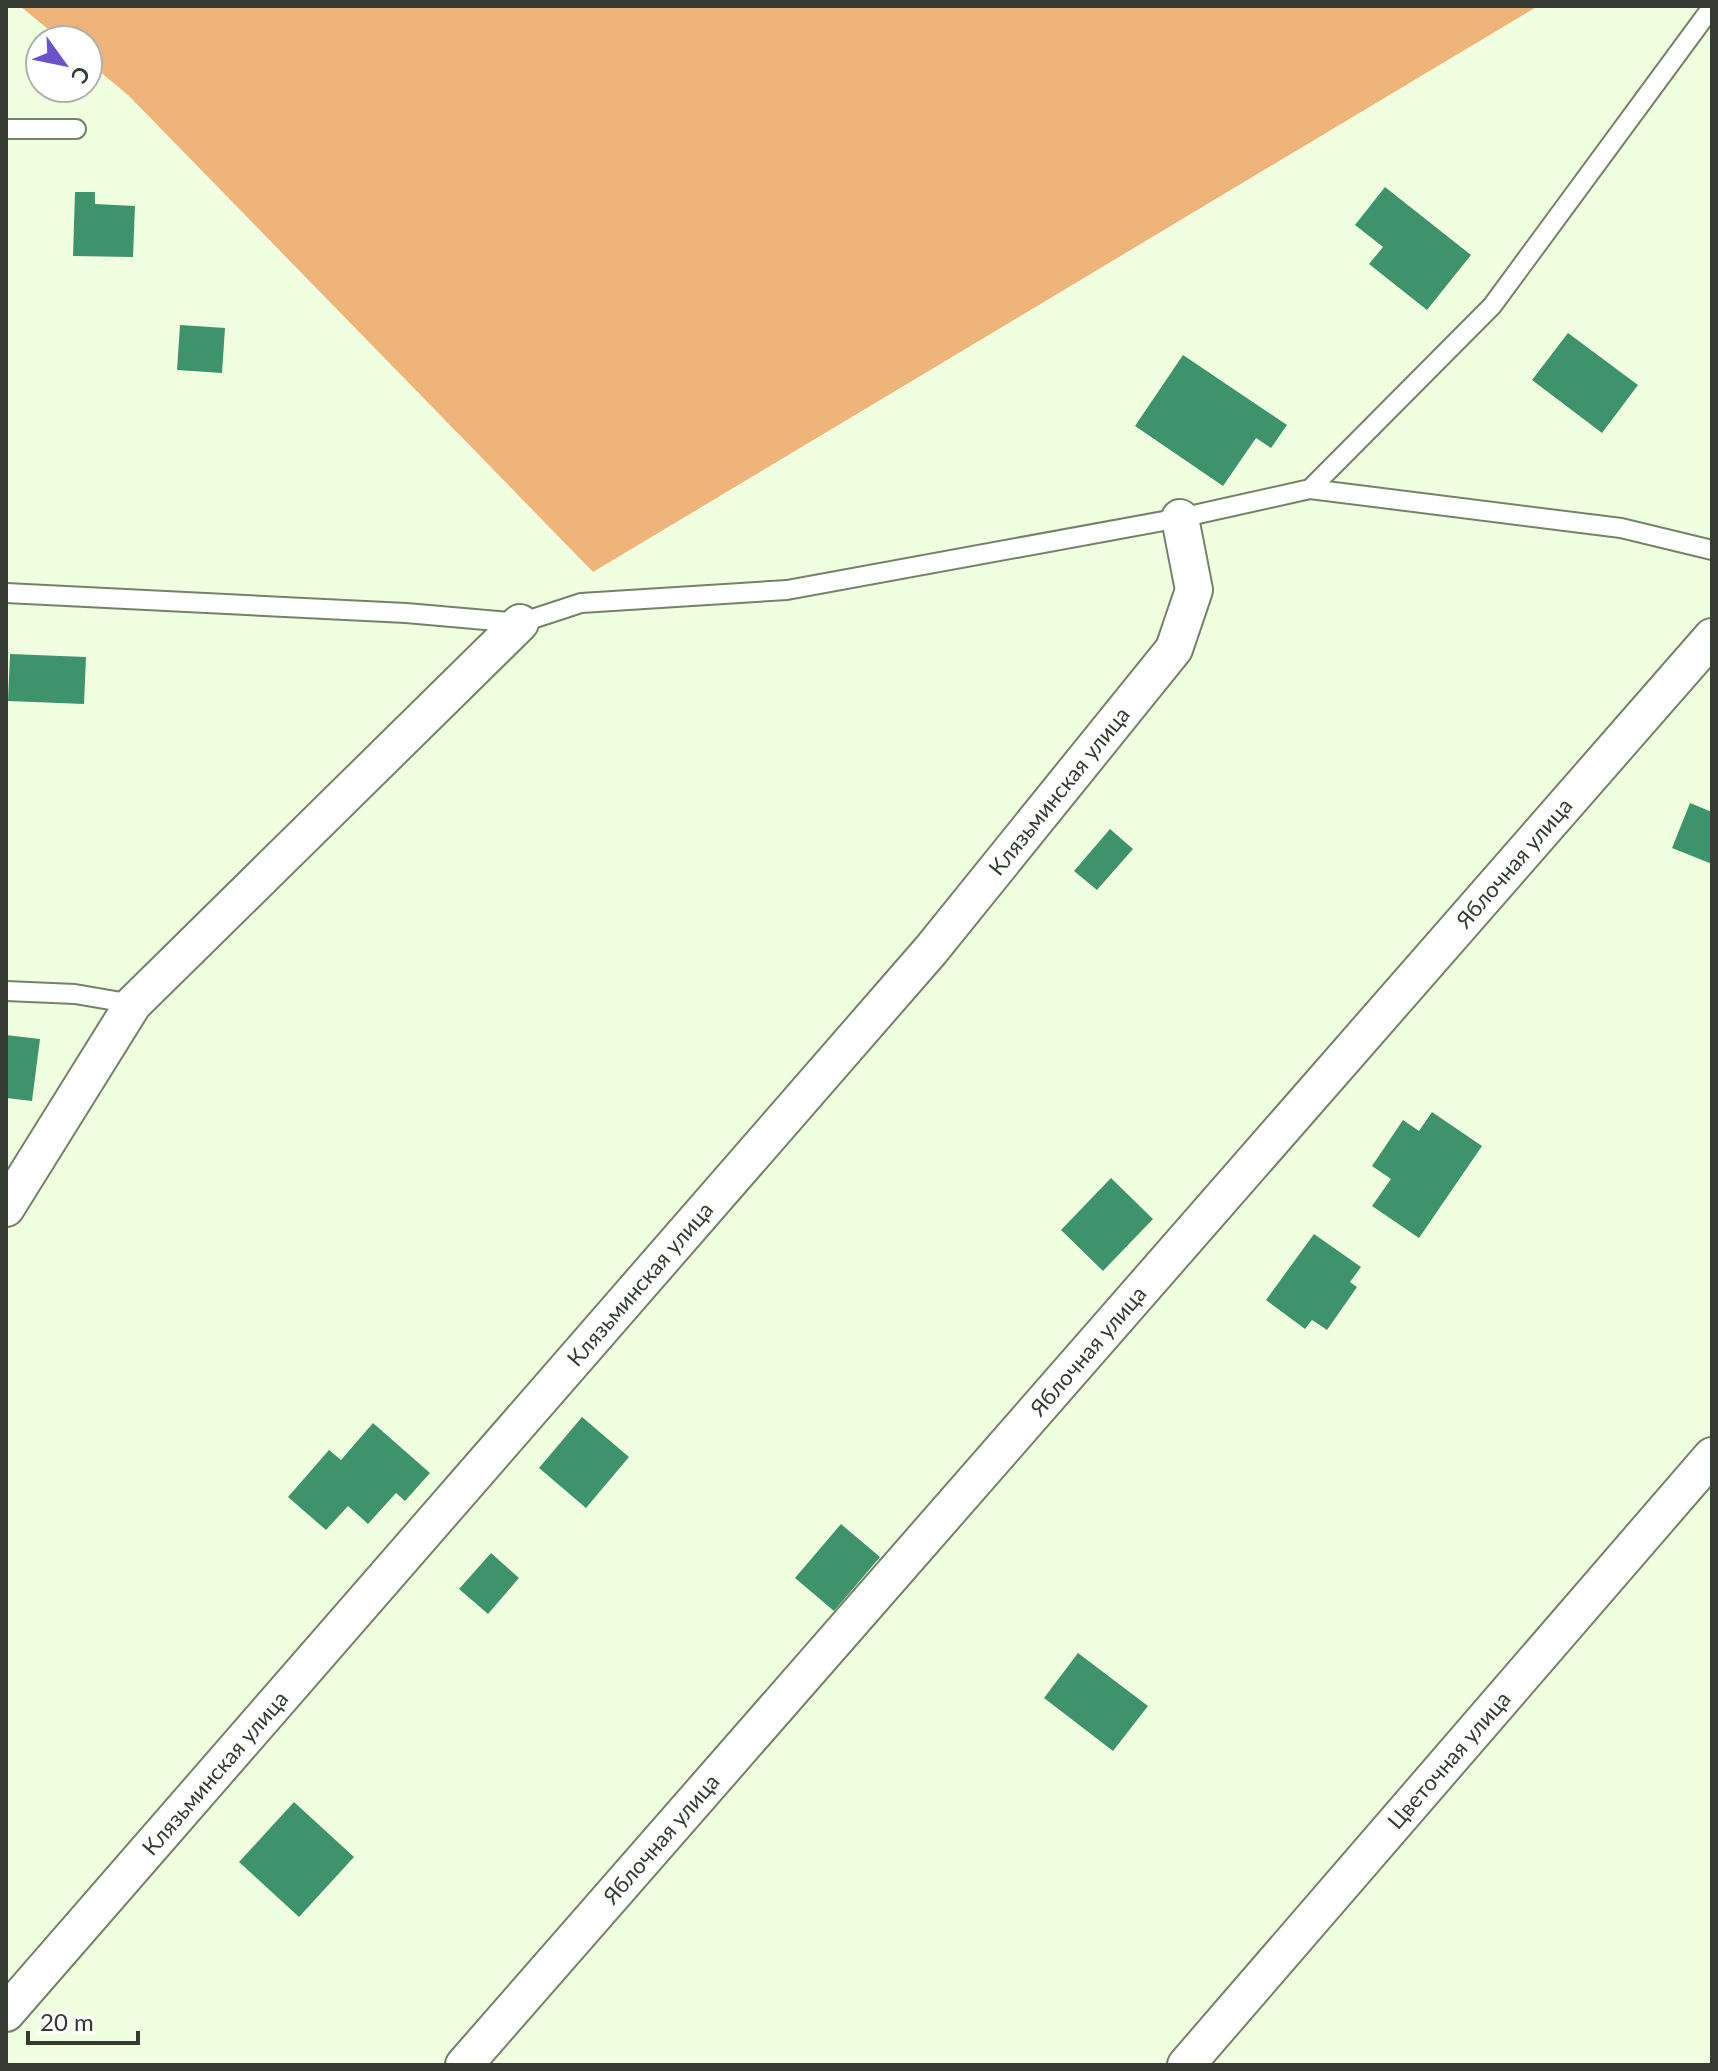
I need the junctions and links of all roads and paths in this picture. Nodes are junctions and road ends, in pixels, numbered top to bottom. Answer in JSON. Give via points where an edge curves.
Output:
{"nodes":[{"id":1,"x":1712,"y":7,"type":"edge"},
{"id":2,"x":6,"y":129,"type":"edge"},
{"id":3,"x":76,"y":129,"type":"dead end"},
{"id":4,"x":1310,"y":489,"type":"junction"},
{"id":5,"x":1180,"y":518,"type":"junction"},
{"id":6,"x":1712,"y":550,"type":"edge"},
{"id":7,"x":6,"y":593,"type":"edge"},
{"id":8,"x":520,"y":623,"type":"junction"},
{"id":9,"x":1712,"y":637,"type":"edge"},
{"id":10,"x":6,"y":991,"type":"edge"},
{"id":11,"x":133,"y":1004,"type":"junction"},
{"id":12,"x":6,"y":1208,"type":"edge"},
{"id":13,"x":1712,"y":1456,"type":"edge"},
{"id":14,"x":6,"y":2013,"type":"edge"},
{"id":15,"x":464,"y":2065,"type":"edge"},
{"id":16,"x":1186,"y":2065,"type":"edge"}],
"edges":[{"from":1,"to":4,"type":"lane","via":[[1492,306]]},
{"from":2,"to":3,"type":"lane"},
{"from":4,"to":5,"type":"lane"},
{"from":4,"to":6,"type":"lane","via":[[1621,528]]},
{"from":5,"to":8,"type":"lane","via":[[787,590],[581,603]]},
{"from":5,"to":14,"type":"street","name":"Клязьминская улица","via":[[1194,590],[1174,649],[931,950]]},
{"from":7,"to":8,"type":"lane"},
{"from":8,"to":11,"type":"street"},
{"from":9,"to":15,"type":"street","name":"Яблочная улица"},
{"from":10,"to":11,"type":"lane","via":[[75,994]]},
{"from":11,"to":12,"type":"street"},
{"from":13,"to":16,"type":"street","name":"Цветочная улица"}]}
